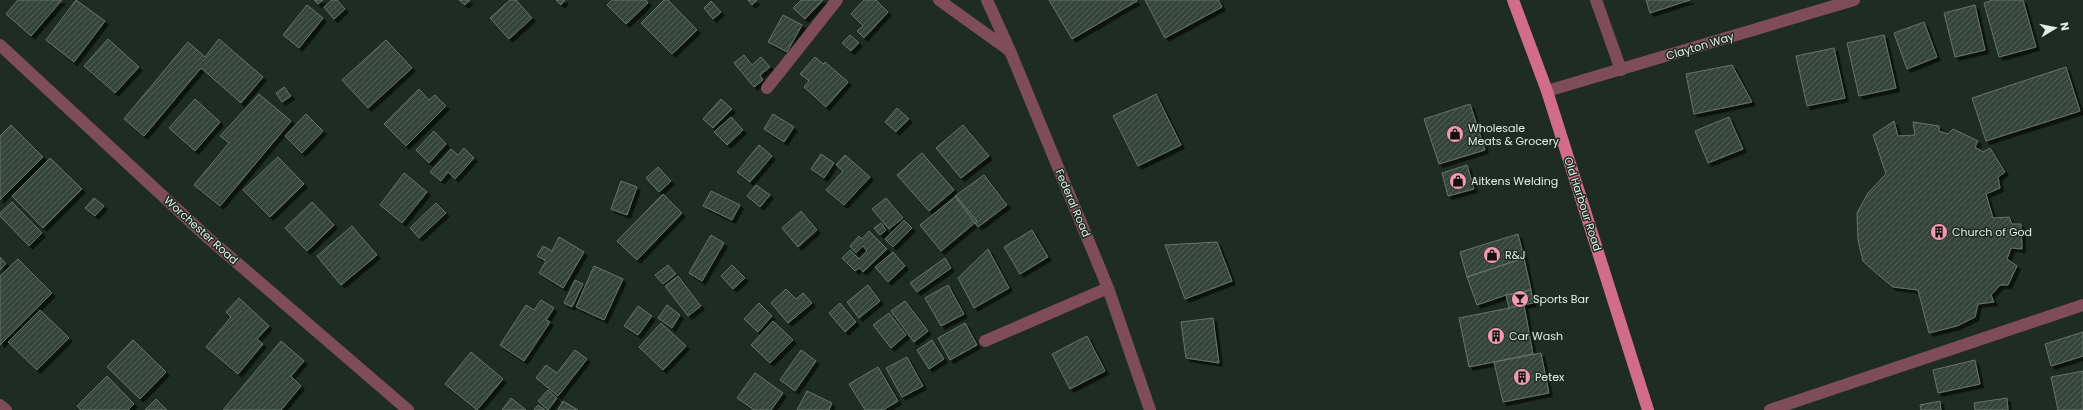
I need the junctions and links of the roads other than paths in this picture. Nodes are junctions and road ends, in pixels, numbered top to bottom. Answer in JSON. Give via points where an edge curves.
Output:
{"nodes":[{"id":1,"x":837,"y":0,"type":"edge"},
{"id":2,"x":939,"y":0,"type":"edge"},
{"id":3,"x":987,"y":0,"type":"edge"},
{"id":4,"x":1513,"y":0,"type":"edge"},
{"id":5,"x":1596,"y":0,"type":"edge"},
{"id":6,"x":1854,"y":0,"type":"edge"},
{"id":7,"x":0,"y":45,"type":"edge"},
{"id":8,"x":1010,"y":51,"type":"junction"},
{"id":9,"x":1621,"y":70,"type":"junction"},
{"id":10,"x":767,"y":88,"type":"dead end"},
{"id":11,"x":1547,"y":91,"type":"junction"},
{"id":12,"x":1108,"y":288,"type":"junction"},
{"id":13,"x":2083,"y":306,"type":"edge"},
{"id":14,"x":985,"y":341,"type":"dead end"},
{"id":15,"x":0,"y":405,"type":"edge"},
{"id":16,"x":6,"y":410,"type":"edge"},
{"id":17,"x":408,"y":410,"type":"edge"},
{"id":18,"x":1150,"y":410,"type":"edge"},
{"id":19,"x":1648,"y":410,"type":"edge"},
{"id":20,"x":1770,"y":410,"type":"edge"}],
"edges":[{"from":1,"to":10,"type":"street"},
{"from":2,"to":8,"type":"street"},
{"from":3,"to":8,"type":"street","name":"Federal Road"},
{"from":4,"to":11,"type":"main road","name":"Old Harbour Road"},
{"from":5,"to":9,"type":"street"},
{"from":6,"to":9,"type":"street","name":"Clayton Way"},
{"from":7,"to":17,"type":"street","name":"Worchester Road","via":[[207,237]]},
{"from":8,"to":12,"type":"street","name":"Federal Road"},
{"from":9,"to":11,"type":"street","name":"Clayton Way"},
{"from":11,"to":19,"type":"main road","name":"Old Harbour Road"},
{"from":12,"to":14,"type":"street"},
{"from":12,"to":18,"type":"street","name":"Federal Road"},
{"from":13,"to":20,"type":"street"},
{"from":15,"to":16,"type":"street"}]}
